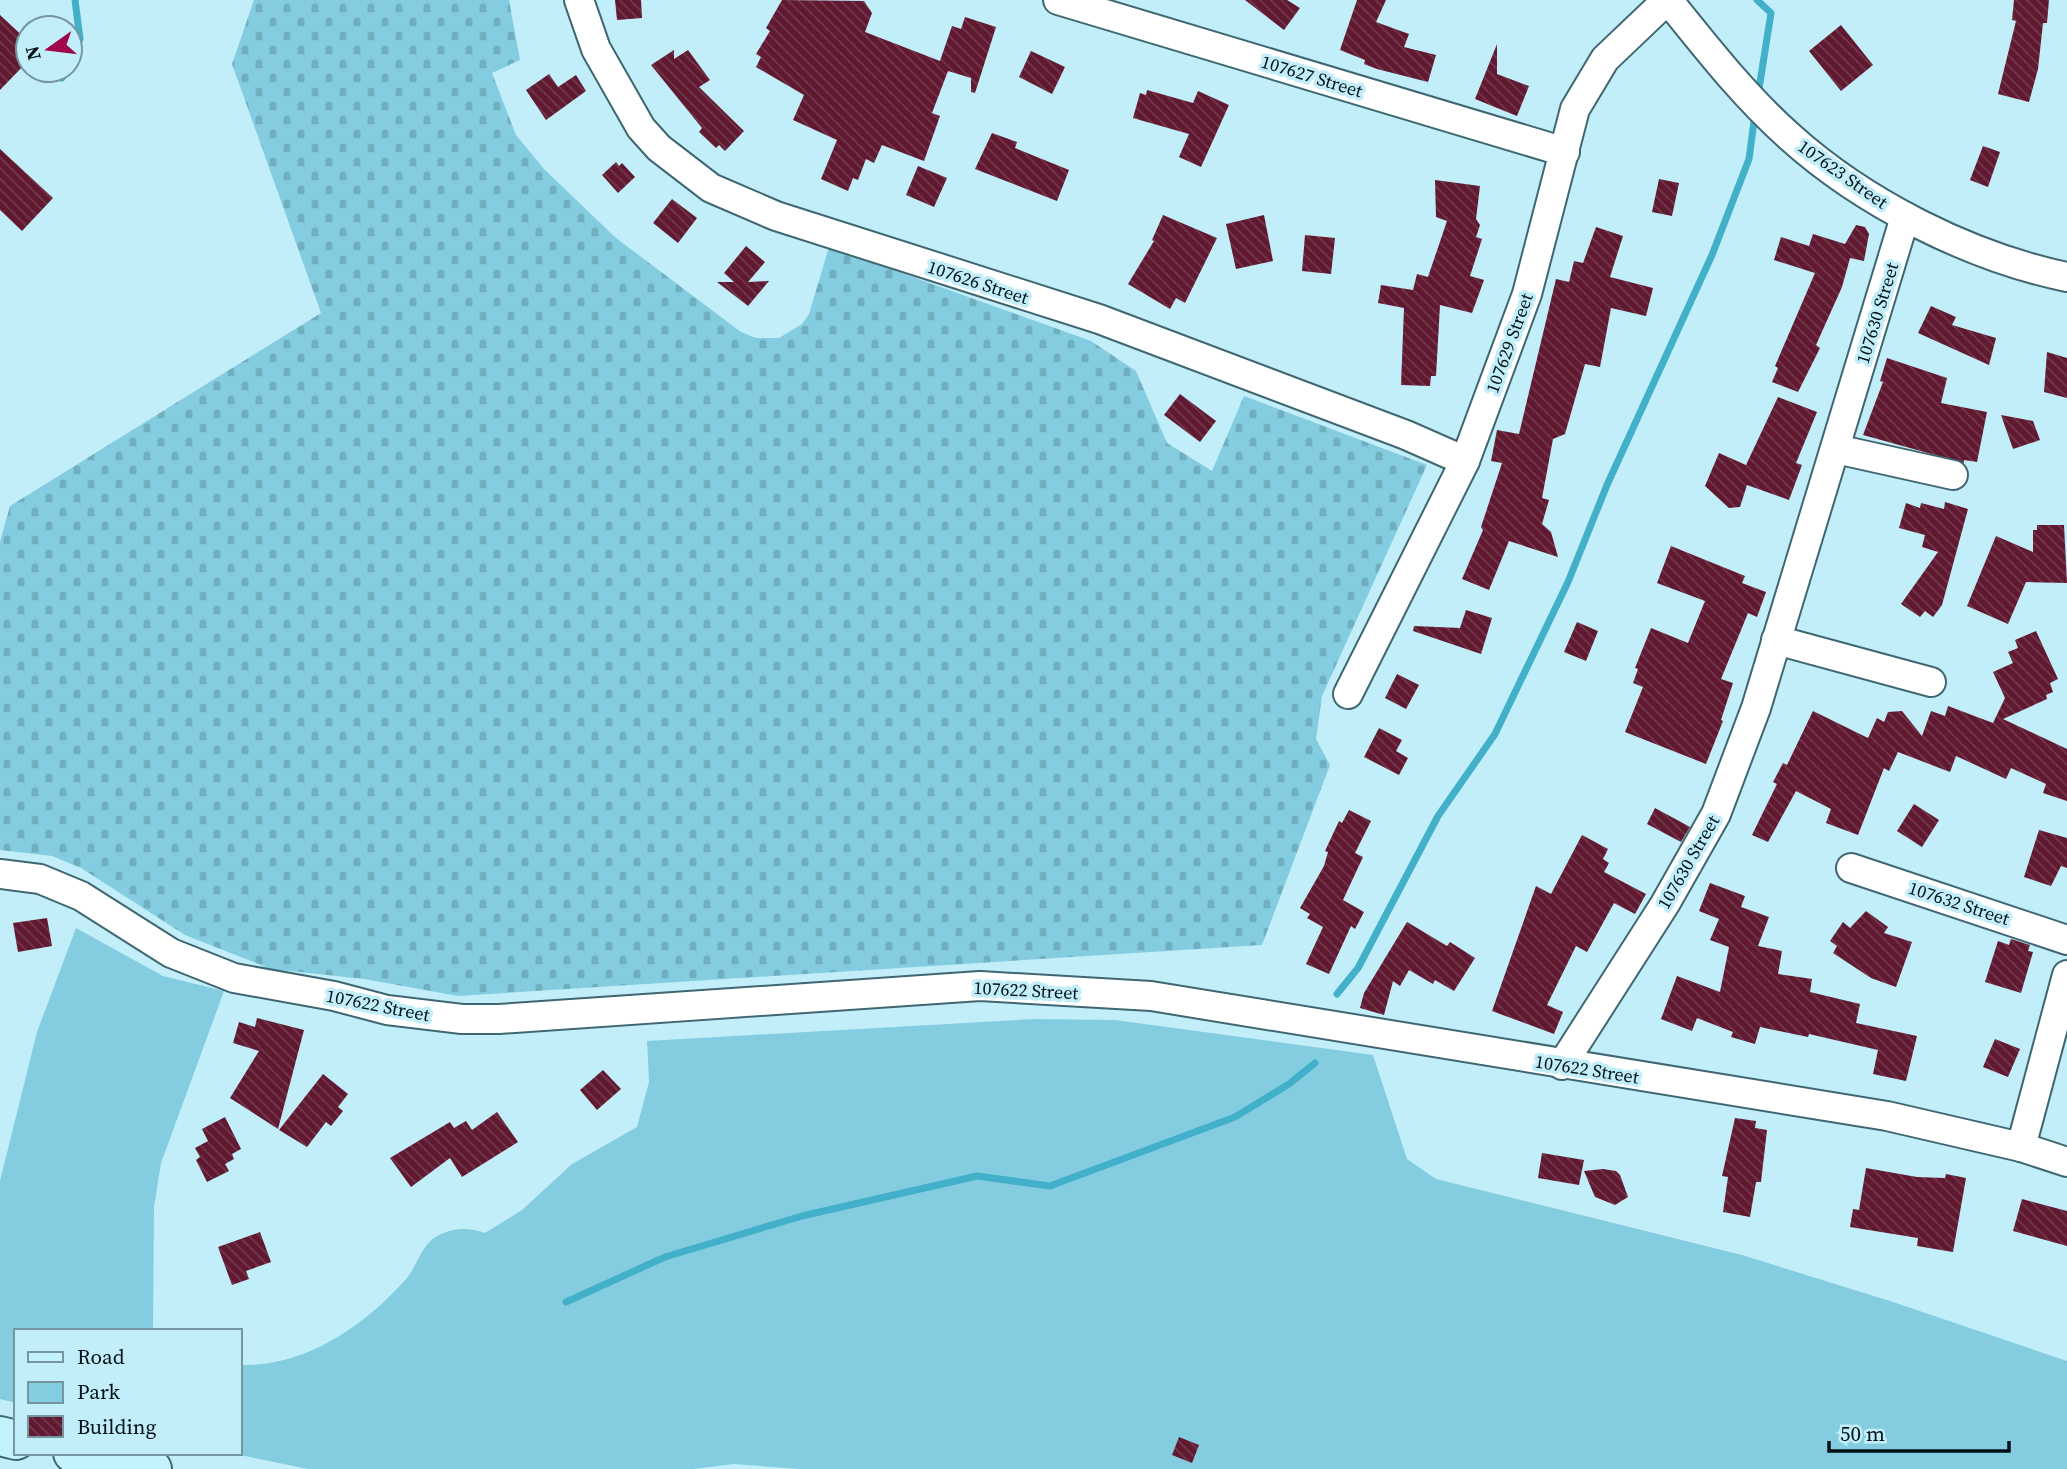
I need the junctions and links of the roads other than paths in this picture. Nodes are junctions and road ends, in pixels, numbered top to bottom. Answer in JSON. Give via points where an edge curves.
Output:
{"nodes":[{"id":1,"x":579,"y":0,"type":"edge"},
{"id":2,"x":1058,"y":0,"type":"edge"},
{"id":3,"x":1667,"y":0,"type":"edge"},
{"id":4,"x":1565,"y":152,"type":"junction"},
{"id":5,"x":1905,"y":217,"type":"junction"},
{"id":6,"x":2067,"y":277,"type":"edge"},
{"id":7,"x":1836,"y":449,"type":"junction"},
{"id":8,"x":1465,"y":461,"type":"junction"},
{"id":9,"x":1953,"y":475,"type":"dead end"},
{"id":10,"x":1776,"y":640,"type":"junction"},
{"id":11,"x":1931,"y":682,"type":"dead end"},
{"id":12,"x":1348,"y":694,"type":"dead end"},
{"id":13,"x":1851,"y":867,"type":"dead end"},
{"id":14,"x":0,"y":874,"type":"edge"},
{"id":15,"x":2067,"y":940,"type":"edge"},
{"id":16,"x":2067,"y":975,"type":"edge"},
{"id":17,"x":1562,"y":1065,"type":"junction"},
{"id":18,"x":2021,"y":1147,"type":"junction"},
{"id":19,"x":2067,"y":1162,"type":"edge"},
{"id":20,"x":83,"y":1455,"type":"edge"},
{"id":21,"x":152,"y":1469,"type":"edge"}],
"edges":[{"from":1,"to":8,"type":"street","name":"107626 Street","via":[[592,41],[641,128],[711,188],[776,216],[1100,319]]},
{"from":2,"to":4,"type":"street","name":"107627 Street"},
{"from":3,"to":4,"type":"street","name":"107629 Street","via":[[1605,59],[1575,109]]},
{"from":3,"to":5,"type":"street","name":"107623 Street","via":[[1757,105],[1820,161]]},
{"from":4,"to":8,"type":"street","name":"107629 Street","via":[[1527,294]]},
{"from":5,"to":6,"type":"street","name":"107623 Street","via":[[1996,256]]},
{"from":5,"to":7,"type":"street","name":"107630 Street"},
{"from":7,"to":9,"type":"street"},
{"from":7,"to":10,"type":"street","name":"107630 Street"},
{"from":8,"to":12,"type":"street","name":"107629 Street"},
{"from":10,"to":11,"type":"street"},
{"from":10,"to":17,"type":"street","name":"107630 Street","via":[[1716,814]]},
{"from":13,"to":15,"type":"street","name":"107632 Street"},
{"from":14,"to":17,"type":"street","name":"107622 Street","via":[[40,879],[81,896],[171,953],[234,978],[427,1017],[499,1019],[980,986],[1151,996]]},
{"from":16,"to":18,"type":"street"},
{"from":17,"to":18,"type":"street","name":"107622 Street","via":[[1887,1116]]},
{"from":18,"to":19,"type":"street","name":"107622 Street"},
{"from":20,"to":21,"type":"main road"}]}
